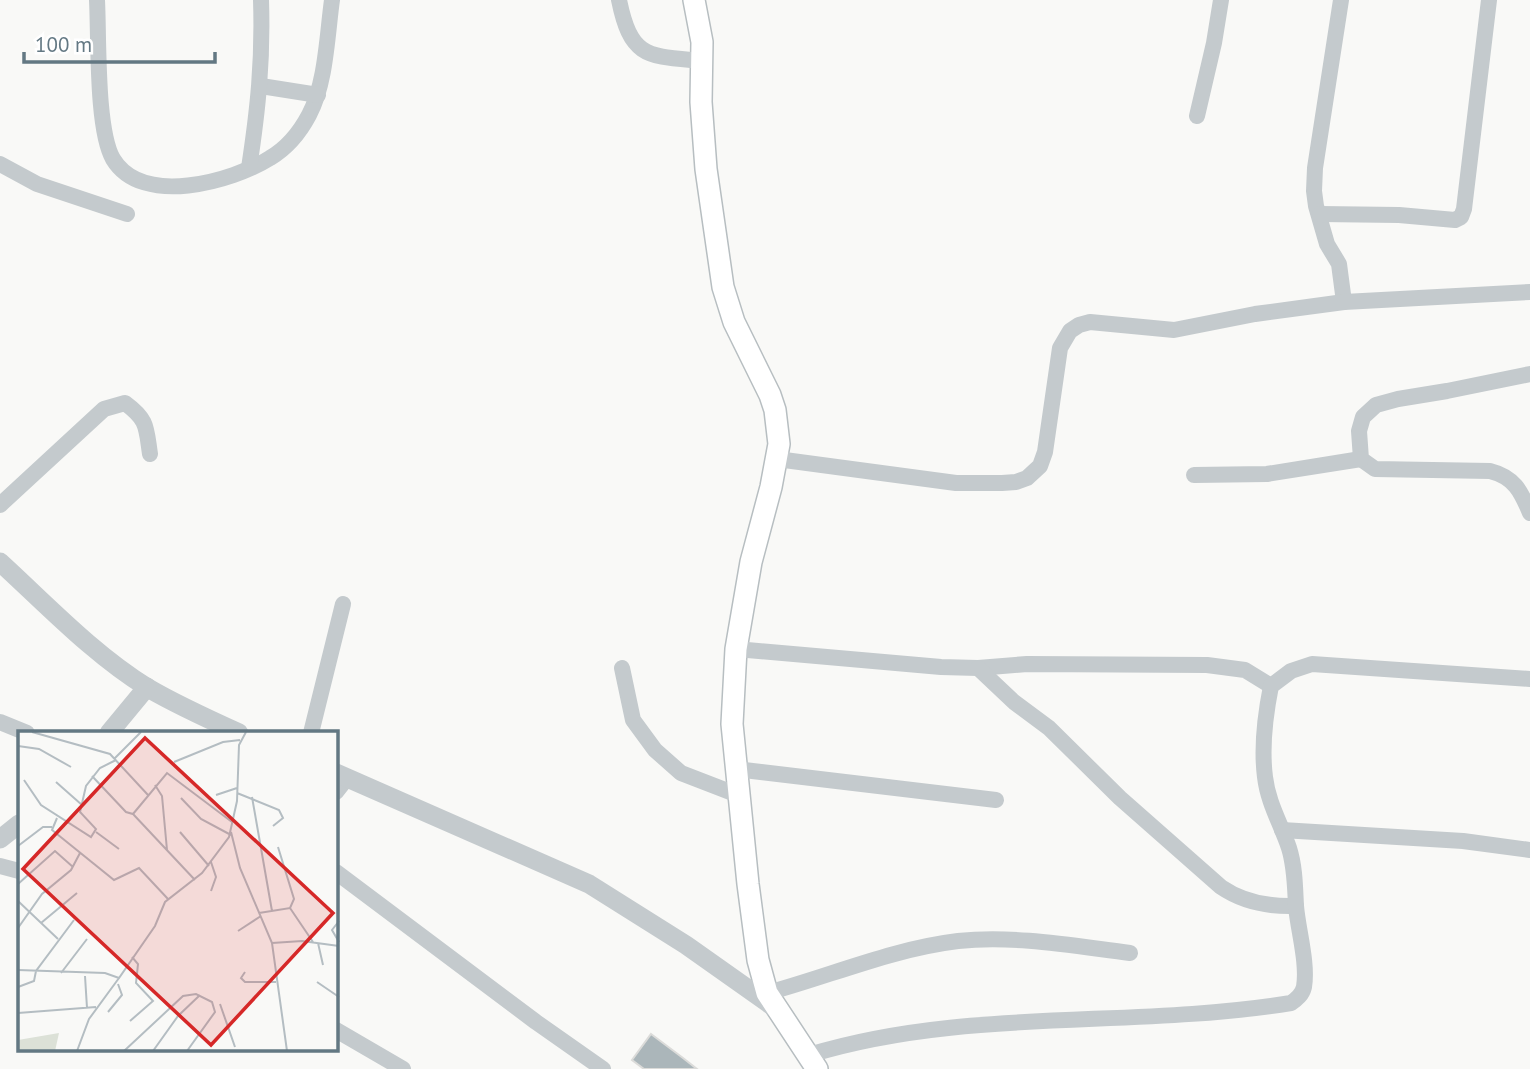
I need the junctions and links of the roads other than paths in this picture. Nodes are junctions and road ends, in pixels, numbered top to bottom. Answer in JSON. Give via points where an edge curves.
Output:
{"nodes":[{"id":1,"x":97,"y":0,"type":"edge"},
{"id":2,"x":261,"y":0,"type":"edge"},
{"id":3,"x":332,"y":0,"type":"edge"},
{"id":4,"x":619,"y":0,"type":"edge"},
{"id":5,"x":694,"y":0,"type":"edge"},
{"id":6,"x":1222,"y":0,"type":"edge"},
{"id":7,"x":1341,"y":0,"type":"edge"},
{"id":8,"x":1489,"y":0,"type":"edge"},
{"id":9,"x":702,"y":61,"type":"junction"},
{"id":10,"x":261,"y":86,"type":"junction"},
{"id":11,"x":318,"y":95,"type":"junction"},
{"id":12,"x":1196,"y":116,"type":"dead end"},
{"id":13,"x":0,"y":164,"type":"edge"},
{"id":14,"x":249,"y":168,"type":"junction"},
{"id":15,"x":127,"y":214,"type":"dead end"},
{"id":16,"x":1320,"y":214,"type":"junction"},
{"id":17,"x":1530,"y":292,"type":"edge"},
{"id":18,"x":1344,"y":302,"type":"junction"},
{"id":19,"x":1530,"y":374,"type":"edge"},
{"id":20,"x":150,"y":454,"type":"dead end"},
{"id":21,"x":777,"y":459,"type":"junction"},
{"id":22,"x":1361,"y":459,"type":"junction"},
{"id":23,"x":1194,"y":475,"type":"dead end"},
{"id":24,"x":0,"y":506,"type":"edge"},
{"id":25,"x":1530,"y":513,"type":"edge"},
{"id":26,"x":0,"y":562,"type":"edge"},
{"id":27,"x":343,"y":604,"type":"dead end"},
{"id":28,"x":736,"y":649,"type":"junction"},
{"id":29,"x":622,"y":668,"type":"dead end"},
{"id":30,"x":978,"y":668,"type":"junction"},
{"id":31,"x":1530,"y":680,"type":"edge"},
{"id":32,"x":1271,"y":686,"type":"junction"},
{"id":33,"x":147,"y":687,"type":"junction"},
{"id":34,"x":0,"y":722,"type":"edge"},
{"id":35,"x":22,"y":731,"type":"edge"},
{"id":36,"x":111,"y":731,"type":"edge"},
{"id":37,"x":234,"y":731,"type":"edge"},
{"id":38,"x":311,"y":731,"type":"edge"},
{"id":39,"x":736,"y":769,"type":"junction"},
{"id":40,"x":340,"y":781,"type":"edge"},
{"id":41,"x":738,"y":795,"type":"junction"},
{"id":42,"x":996,"y":800,"type":"dead end"},
{"id":43,"x":18,"y":825,"type":"edge"},
{"id":44,"x":1283,"y":830,"type":"junction"},
{"id":45,"x":0,"y":839,"type":"edge"},
{"id":46,"x":1530,"y":850,"type":"edge"},
{"id":47,"x":0,"y":866,"type":"edge"},
{"id":48,"x":18,"y":871,"type":"edge"},
{"id":49,"x":338,"y":874,"type":"edge"},
{"id":50,"x":1296,"y":906,"type":"junction"},
{"id":51,"x":1130,"y":953,"type":"dead end"},
{"id":52,"x":771,"y":1001,"type":"junction"},
{"id":53,"x":338,"y":1031,"type":"edge"},
{"id":54,"x":813,"y":1062,"type":"edge"},
{"id":55,"x":403,"y":1069,"type":"edge"},
{"id":56,"x":603,"y":1069,"type":"edge"}],
"edges":[{"from":1,"to":14,"type":"street","via":[[104,131],[122,169],[137,180],[168,187],[197,184]]},
{"from":2,"to":10,"type":"street"},
{"from":3,"to":11,"type":"street"},
{"from":4,"to":9,"type":"street","via":[[626,30],[644,52]]},
{"from":5,"to":9,"type":"main road"},
{"from":6,"to":12,"type":"street"},
{"from":7,"to":16,"type":"street","via":[[1315,168]]},
{"from":8,"to":16,"type":"street","via":[[1461,217]]},
{"from":9,"to":21,"type":"main road","via":[[705,169],[723,287],[734,322],[770,395],[778,431]]},
{"from":10,"to":11,"type":"street"},
{"from":10,"to":14,"type":"street"},
{"from":11,"to":14,"type":"street","via":[[289,143]]},
{"from":13,"to":15,"type":"street","via":[[37,184]]},
{"from":16,"to":18,"type":"street","via":[[1327,244],[1339,264]]},
{"from":17,"to":18,"type":"street"},
{"from":18,"to":21,"type":"street","via":[[1174,330],[1090,322],[1079,325],[1060,348],[1040,466],[1016,482],[956,483]]},
{"from":19,"to":22,"type":"street","via":[[1376,405],[1363,418],[1359,431]]},
{"from":20,"to":24,"type":"street","via":[[141,414],[125,403],[111,406]]},
{"from":21,"to":28,"type":"main road","via":[[751,562]]},
{"from":22,"to":23,"type":"street","via":[[1267,474]]},
{"from":22,"to":25,"type":"street","via":[[1383,470],[1504,475],[1520,489]]},
{"from":26,"to":33,"type":"street","via":[[104,656]]},
{"from":27,"to":38,"type":"street"},
{"from":28,"to":30,"type":"street"},
{"from":28,"to":39,"type":"main road","via":[[732,709]]},
{"from":29,"to":41,"type":"street","via":[[633,720],[656,750],[681,773]]},
{"from":30,"to":32,"type":"street","via":[[1207,665],[1245,670]]},
{"from":30,"to":50,"type":"street","via":[[1049,727],[1120,798],[1221,887],[1246,900]]},
{"from":31,"to":32,"type":"street","via":[[1312,664]]},
{"from":32,"to":44,"type":"street","via":[[1264,739],[1265,778]]},
{"from":33,"to":36,"type":"street"},
{"from":33,"to":37,"type":"street"},
{"from":34,"to":35,"type":"street"},
{"from":39,"to":41,"type":"main road"},
{"from":39,"to":42,"type":"street"},
{"from":40,"to":52,"type":"street","via":[[589,884]]},
{"from":41,"to":52,"type":"main road","via":[[755,935]]},
{"from":43,"to":45,"type":"street"},
{"from":44,"to":46,"type":"street","via":[[1463,841]]},
{"from":44,"to":50,"type":"street","via":[[1296,883]]},
{"from":47,"to":48,"type":"street"},
{"from":49,"to":56,"type":"street"},
{"from":50,"to":54,"type":"street","via":[[1304,985],[1290,1003],[1244,1010],[965,1024],[843,1044]]},
{"from":51,"to":52,"type":"street","via":[[1002,940],[958,941],[879,958]]},
{"from":52,"to":54,"type":"main road"},
{"from":53,"to":55,"type":"street"}]}
